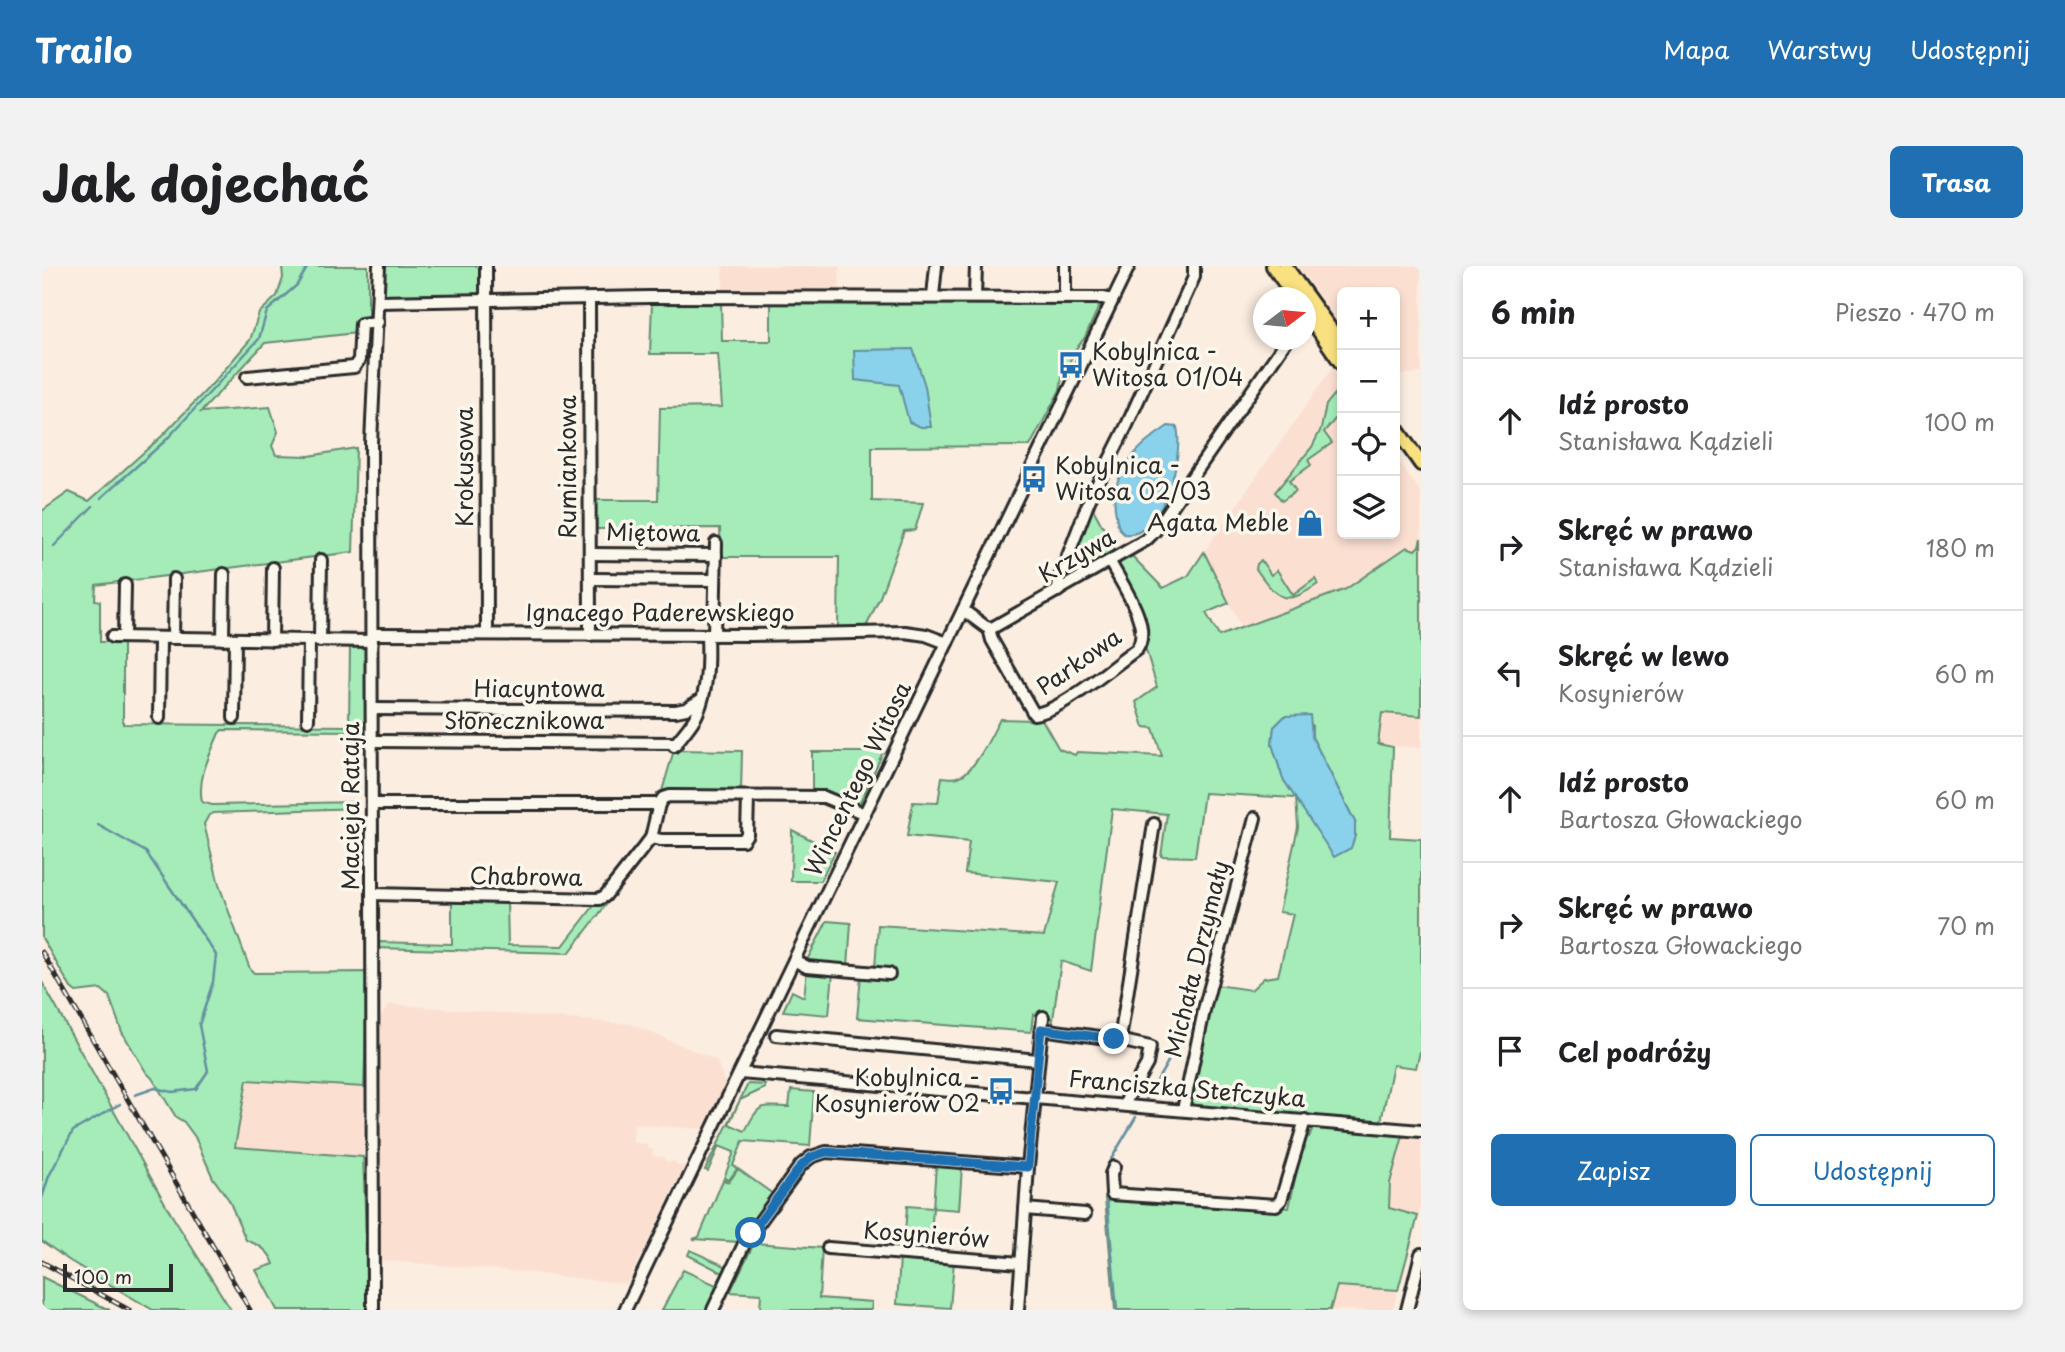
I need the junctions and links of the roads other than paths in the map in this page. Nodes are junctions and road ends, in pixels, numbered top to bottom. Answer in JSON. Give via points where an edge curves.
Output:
{"nodes":[{"id":1,"x":379,"y":266,"type":"edge"},
{"id":2,"x":486,"y":266,"type":"edge"},
{"id":3,"x":936,"y":266,"type":"edge"},
{"id":4,"x":976,"y":266,"type":"edge"},
{"id":5,"x":1065,"y":266,"type":"edge"},
{"id":6,"x":1129,"y":266,"type":"edge"},
{"id":7,"x":1194,"y":266,"type":"edge"},
{"id":8,"x":1273,"y":266,"type":"edge"},
{"id":9,"x":1285,"y":266,"type":"edge"},
{"id":10,"x":1287,"y":287,"type":"edge"},
{"id":11,"x":933,"y":296,"type":"junction"},
{"id":12,"x":975,"y":297,"type":"junction"},
{"id":13,"x":1065,"y":297,"type":"junction"},
{"id":14,"x":485,"y":299,"type":"junction"},
{"id":15,"x":589,"y":299,"type":"junction"},
{"id":16,"x":1112,"y":300,"type":"junction"},
{"id":17,"x":378,"y":302,"type":"junction"},
{"id":18,"x":378,"y":322,"type":"junction"},
{"id":19,"x":1316,"y":327,"type":"edge"},
{"id":20,"x":1337,"y":338,"type":"edge"},
{"id":21,"x":1280,"y":350,"type":"edge"},
{"id":22,"x":1337,"y":358,"type":"edge"},
{"id":23,"x":247,"y":377,"type":"dead end"},
{"id":24,"x":1400,"y":434,"type":"edge"},
{"id":25,"x":1421,"y":464,"type":"edge"},
{"id":26,"x":716,"y":542,"type":"dead end"},
{"id":27,"x":590,"y":554,"type":"junction"},
{"id":28,"x":716,"y":555,"type":"junction"},
{"id":29,"x":321,"y":560,"type":"dead end"},
{"id":30,"x":1110,"y":562,"type":"junction"},
{"id":31,"x":273,"y":568,"type":"dead end"},
{"id":32,"x":225,"y":574,"type":"dead end"},
{"id":33,"x":174,"y":579,"type":"dead end"},
{"id":34,"x":590,"y":579,"type":"junction"},
{"id":35,"x":715,"y":580,"type":"junction"},
{"id":36,"x":125,"y":585,"type":"dead end"},
{"id":37,"x":1058,"y":591,"type":"junction"},
{"id":38,"x":963,"y":610,"type":"junction"},
{"id":39,"x":989,"y":628,"type":"junction"},
{"id":40,"x":487,"y":634,"type":"junction"},
{"id":41,"x":590,"y":635,"type":"junction"},
{"id":42,"x":711,"y":635,"type":"junction"},
{"id":43,"x":112,"y":637,"type":"dead end"},
{"id":44,"x":124,"y":637,"type":"junction"},
{"id":45,"x":160,"y":638,"type":"junction"},
{"id":46,"x":173,"y":638,"type":"junction"},
{"id":47,"x":372,"y":638,"type":"junction"},
{"id":48,"x":229,"y":639,"type":"junction"},
{"id":49,"x":272,"y":640,"type":"junction"},
{"id":50,"x":315,"y":640,"type":"junction"},
{"id":51,"x":947,"y":643,"type":"junction"},
{"id":52,"x":702,"y":699,"type":"junction"},
{"id":53,"x":372,"y":709,"type":"junction"},
{"id":54,"x":159,"y":718,"type":"dead end"},
{"id":55,"x":234,"y":718,"type":"dead end"},
{"id":56,"x":308,"y":719,"type":"dead end"},
{"id":57,"x":372,"y":741,"type":"junction"},
{"id":58,"x":748,"y":797,"type":"junction"},
{"id":59,"x":372,"y":804,"type":"junction"},
{"id":60,"x":659,"y":804,"type":"junction"},
{"id":61,"x":865,"y":814,"type":"junction"},
{"id":62,"x":1255,"y":818,"type":"dead end"},
{"id":63,"x":1154,"y":824,"type":"dead end"},
{"id":64,"x":651,"y":838,"type":"junction"},
{"id":65,"x":372,"y":894,"type":"junction"},
{"id":66,"x":794,"y":960,"type":"junction"},
{"id":67,"x":889,"y":974,"type":"dead end"},
{"id":68,"x":1043,"y":1017,"type":"dead end"},
{"id":69,"x":1041,"y":1029,"type":"junction"},
{"id":70,"x":776,"y":1035,"type":"dead end"},
{"id":71,"x":1114,"y":1039,"type":"junction"},
{"id":72,"x":1038,"y":1060,"type":"junction"},
{"id":73,"x":740,"y":1073,"type":"junction"},
{"id":74,"x":1035,"y":1098,"type":"junction"},
{"id":75,"x":1126,"y":1105,"type":"junction"},
{"id":76,"x":1183,"y":1110,"type":"junction"},
{"id":77,"x":1305,"y":1120,"type":"junction"},
{"id":78,"x":1421,"y":1131,"type":"edge"},
{"id":79,"x":1028,"y":1167,"type":"junction"},
{"id":80,"x":1114,"y":1167,"type":"dead end"},
{"id":81,"x":1025,"y":1209,"type":"junction"},
{"id":82,"x":1085,"y":1214,"type":"dead end"},
{"id":83,"x":828,"y":1248,"type":"dead end"},
{"id":84,"x":1421,"y":1254,"type":"edge"},
{"id":85,"x":1021,"y":1263,"type":"junction"},
{"id":86,"x":373,"y":1310,"type":"edge"},
{"id":87,"x":625,"y":1310,"type":"edge"},
{"id":88,"x":713,"y":1310,"type":"edge"},
{"id":89,"x":1018,"y":1310,"type":"edge"},
{"id":90,"x":1408,"y":1310,"type":"edge"}],
"edges":[{"from":1,"to":17,"type":"street","name":"Macieja Rataja"},
{"from":2,"to":14,"type":"street","name":"Krokusowa"},
{"from":3,"to":11,"type":"street"},
{"from":4,"to":12,"type":"street"},
{"from":5,"to":13,"type":"street"},
{"from":6,"to":16,"type":"street","name":"Wincentego Witosa"},
{"from":7,"to":37,"type":"street","via":[[1194,277],[1089,501]]},
{"from":8,"to":10,"type":"main road"},
{"from":9,"to":20,"type":"main road"},
{"from":11,"to":12,"type":"street"},
{"from":11,"to":15,"type":"street"},
{"from":12,"to":13,"type":"street"},
{"from":13,"to":16,"type":"street"},
{"from":14,"to":15,"type":"street"},
{"from":14,"to":17,"type":"street"},
{"from":14,"to":40,"type":"street","name":"Krokusowa"},
{"from":15,"to":27,"type":"street","name":"Rumiankowa"},
{"from":16,"to":38,"type":"street","name":"Wincentego Witosa"},
{"from":17,"to":18,"type":"street","name":"Macieja Rataja"},
{"from":18,"to":23,"type":"street","via":[[361,324],[355,366]]},
{"from":18,"to":47,"type":"street","name":"Macieja Rataja","via":[[371,443]]},
{"from":19,"to":22,"type":"main road"},
{"from":21,"to":30,"type":"street","name":"Krzywa","via":[[1155,531]]},
{"from":24,"to":25,"type":"main road"},
{"from":26,"to":28,"type":"street"},
{"from":27,"to":28,"type":"street","name":"Miętowa"},
{"from":27,"to":34,"type":"street","name":"Rumiankowa"},
{"from":28,"to":35,"type":"street"},
{"from":29,"to":50,"type":"street"},
{"from":30,"to":37,"type":"street","name":"Krzywa"},
{"from":30,"to":39,"type":"street","name":"Parkowa","via":[[1133,603],[1143,634],[1141,643],[1088,686],[1048,710],[1034,714]]},
{"from":31,"to":49,"type":"street"},
{"from":32,"to":48,"type":"street"},
{"from":33,"to":46,"type":"street"},
{"from":34,"to":35,"type":"street"},
{"from":34,"to":41,"type":"street","name":"Rumiankowa"},
{"from":35,"to":42,"type":"street"},
{"from":36,"to":44,"type":"street"},
{"from":37,"to":39,"type":"street","name":"Krzywa"},
{"from":38,"to":39,"type":"street"},
{"from":38,"to":51,"type":"street","name":"Wincentego Witosa"},
{"from":40,"to":41,"type":"street","name":"Ignacego Paderewskiego"},
{"from":40,"to":47,"type":"street","name":"Ignacego Paderewskiego"},
{"from":41,"to":42,"type":"street","name":"Ignacego Paderewskiego"},
{"from":42,"to":51,"type":"street","name":"Ignacego Paderewskiego","via":[[905,632]]},
{"from":42,"to":52,"type":"street"},
{"from":43,"to":44,"type":"street","name":"Ignacego Paderewskiego"},
{"from":44,"to":45,"type":"street","name":"Ignacego Paderewskiego"},
{"from":45,"to":46,"type":"street","name":"Ignacego Paderewskiego"},
{"from":45,"to":54,"type":"street"},
{"from":46,"to":48,"type":"street","name":"Ignacego Paderewskiego"},
{"from":47,"to":50,"type":"street","name":"Ignacego Paderewskiego"},
{"from":47,"to":53,"type":"street","name":"Macieja Rataja"},
{"from":48,"to":49,"type":"street","name":"Ignacego Paderewskiego"},
{"from":48,"to":55,"type":"street"},
{"from":49,"to":50,"type":"street","name":"Ignacego Paderewskiego"},
{"from":50,"to":56,"type":"street"},
{"from":51,"to":61,"type":"street","name":"Wincentego Witosa"},
{"from":52,"to":53,"type":"street","name":"Hiacyntowa","via":[[677,711]]},
{"from":52,"to":57,"type":"street","name":"Słonecznikowa","via":[[696,717],[675,744]]},
{"from":53,"to":57,"type":"street","name":"Macieja Rataja"},
{"from":57,"to":59,"type":"street","name":"Macieja Rataja"},
{"from":58,"to":60,"type":"street","via":[[670,796]]},
{"from":58,"to":61,"type":"street","via":[[824,797]]},
{"from":58,"to":64,"type":"street","via":[[743,840]]},
{"from":59,"to":60,"type":"street"},
{"from":59,"to":65,"type":"street","name":"Macieja Rataja"},
{"from":60,"to":64,"type":"street","name":"Chabrowa"},
{"from":61,"to":66,"type":"street","name":"Wincentego Witosa"},
{"from":62,"to":76,"type":"street","name":"Michała Drzymały","via":[[1205,1006]]},
{"from":63,"to":71,"type":"street","via":[[1121,1033]]},
{"from":64,"to":65,"type":"street","name":"Chabrowa","via":[[599,899]]},
{"from":65,"to":86,"type":"street","name":"Macieja Rataja"},
{"from":66,"to":67,"type":"street","via":[[807,967]]},
{"from":66,"to":73,"type":"street","name":"Wincentego Witosa"},
{"from":68,"to":69,"type":"street","name":"Kosynierów"},
{"from":69,"to":71,"type":"street"},
{"from":69,"to":72,"type":"street","name":"Kosynierów"},
{"from":70,"to":72,"type":"street"},
{"from":71,"to":75,"type":"street","via":[[1150,1047],[1147,1064]]},
{"from":72,"to":74,"type":"street","name":"Kosynierów"},
{"from":73,"to":74,"type":"street","name":"Franciszka Stefczyka"},
{"from":73,"to":87,"type":"street","name":"Wincentego Witosa"},
{"from":74,"to":75,"type":"street","name":"Franciszka Stefczyka"},
{"from":74,"to":79,"type":"street","name":"Kosynierów"},
{"from":75,"to":76,"type":"street","name":"Franciszka Stefczyka"},
{"from":76,"to":77,"type":"street","name":"Franciszka Stefczyka"},
{"from":77,"to":78,"type":"street","name":"Franciszka Stefczyka"},
{"from":77,"to":80,"type":"street","via":[[1276,1205],[1112,1194]]},
{"from":79,"to":81,"type":"street","name":"Kosynierów"},
{"from":79,"to":88,"type":"street","via":[[826,1152],[811,1157],[751,1233]]},
{"from":81,"to":82,"type":"street"},
{"from":81,"to":85,"type":"street","name":"Kosynierów"},
{"from":83,"to":85,"type":"street","name":"Kosynierów"},
{"from":84,"to":90,"type":"street"},
{"from":85,"to":89,"type":"street","name":"Kosynierów"}]}
